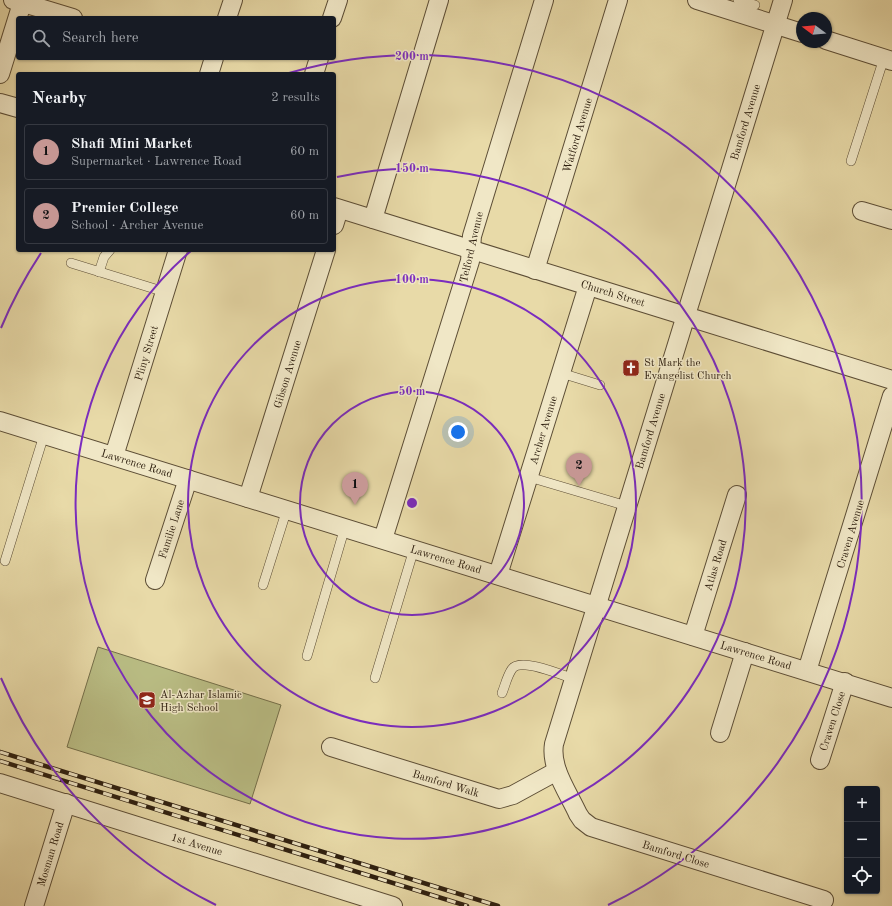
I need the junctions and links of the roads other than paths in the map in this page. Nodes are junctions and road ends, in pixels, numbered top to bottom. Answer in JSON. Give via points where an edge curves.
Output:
{"nodes":[{"id":1,"x":232,"y":0,"type":"edge"},
{"id":2,"x":338,"y":0,"type":"edge"},
{"id":3,"x":439,"y":0,"type":"edge"},
{"id":4,"x":544,"y":0,"type":"edge"},
{"id":5,"x":618,"y":0,"type":"edge"},
{"id":6,"x":697,"y":0,"type":"edge"},
{"id":7,"x":738,"y":0,"type":"edge"},
{"id":8,"x":783,"y":0,"type":"edge"},
{"id":9,"x":19,"y":1,"type":"edge"},
{"id":10,"x":755,"y":6,"type":"dead end"},
{"id":11,"x":67,"y":16,"type":"edge"},
{"id":12,"x":228,"y":16,"type":"edge"},
{"id":13,"x":333,"y":16,"type":"edge"},
{"id":14,"x":775,"y":24,"type":"junction"},
{"id":15,"x":796,"y":30,"type":"edge"},
{"id":16,"x":832,"y":42,"type":"edge"},
{"id":17,"x":888,"y":59,"type":"edge"},
{"id":18,"x":214,"y":60,"type":"edge"},
{"id":19,"x":318,"y":60,"type":"edge"},
{"id":20,"x":210,"y":72,"type":"edge"},
{"id":21,"x":315,"y":72,"type":"edge"},
{"id":22,"x":0,"y":74,"type":"edge"},
{"id":23,"x":0,"y":102,"type":"edge"},
{"id":24,"x":16,"y":107,"type":"edge"},
{"id":25,"x":851,"y":161,"type":"dead end"},
{"id":26,"x":862,"y":210,"type":"dead end"},
{"id":27,"x":336,"y":214,"type":"edge"},
{"id":28,"x":373,"y":219,"type":"junction"},
{"id":29,"x":892,"y":220,"type":"edge"},
{"id":30,"x":471,"y":250,"type":"junction"},
{"id":31,"x":108,"y":252,"type":"edge"},
{"id":32,"x":177,"y":252,"type":"edge"},
{"id":33,"x":325,"y":252,"type":"edge"},
{"id":34,"x":71,"y":263,"type":"dead end"},
{"id":35,"x":535,"y":270,"type":"junction"},
{"id":36,"x":99,"y":272,"type":"junction"},
{"id":37,"x":588,"y":286,"type":"junction"},
{"id":38,"x":165,"y":292,"type":"junction"},
{"id":39,"x":686,"y":315,"type":"junction"},
{"id":40,"x":561,"y":373,"type":"junction"},
{"id":41,"x":892,"y":380,"type":"edge"},
{"id":42,"x":600,"y":385,"type":"dead end"},
{"id":43,"x":892,"y":396,"type":"edge"},
{"id":44,"x":0,"y":421,"type":"edge"},
{"id":45,"x":44,"y":434,"type":"junction"},
{"id":46,"x":114,"y":456,"type":"junction"},
{"id":47,"x":529,"y":477,"type":"junction"},
{"id":48,"x":188,"y":479,"type":"junction"},
{"id":49,"x":737,"y":495,"type":"dead end"},
{"id":50,"x":248,"y":498,"type":"junction"},
{"id":51,"x":627,"y":506,"type":"junction"},
{"id":52,"x":287,"y":509,"type":"junction"},
{"id":53,"x":345,"y":528,"type":"junction"},
{"id":54,"x":384,"y":540,"type":"junction"},
{"id":55,"x":414,"y":549,"type":"junction"},
{"id":56,"x":4,"y":561,"type":"dead end"},
{"id":57,"x":498,"y":575,"type":"junction"},
{"id":58,"x":155,"y":580,"type":"dead end"},
{"id":59,"x":263,"y":585,"type":"dead end"},
{"id":60,"x":596,"y":606,"type":"junction"},
{"id":61,"x":693,"y":636,"type":"junction"},
{"id":62,"x":746,"y":652,"type":"junction"},
{"id":63,"x":307,"y":656,"type":"dead end"},
{"id":64,"x":807,"y":671,"type":"junction"},
{"id":65,"x":375,"y":678,"type":"dead end"},
{"id":66,"x":574,"y":679,"type":"junction"},
{"id":67,"x":845,"y":682,"type":"junction"},
{"id":68,"x":502,"y":693,"type":"dead end"},
{"id":69,"x":892,"y":698,"type":"edge"},
{"id":70,"x":720,"y":733,"type":"dead end"},
{"id":71,"x":331,"y":747,"type":"dead end"},
{"id":72,"x":820,"y":760,"type":"dead end"},
{"id":73,"x":558,"y":772,"type":"junction"},
{"id":74,"x":0,"y":783,"type":"edge"},
{"id":75,"x":66,"y":803,"type":"junction"},
{"id":76,"x":824,"y":900,"type":"dead end"},
{"id":77,"x":34,"y":906,"type":"edge"},
{"id":78,"x":394,"y":906,"type":"edge"}],
"edges":[{"from":1,"to":12,"type":"street"},
{"from":2,"to":13,"type":"street"},
{"from":3,"to":28,"type":"street"},
{"from":4,"to":30,"type":"street","name":"Telford Avenue","via":[[472,236]]},
{"from":5,"to":35,"type":"street","name":"Watford Avenue"},
{"from":6,"to":14,"type":"street"},
{"from":7,"to":10,"type":"lane"},
{"from":8,"to":14,"type":"street","name":"Bamford Avenue"},
{"from":9,"to":11,"type":"street"},
{"from":9,"to":22,"type":"street"},
{"from":14,"to":15,"type":"street"},
{"from":14,"to":39,"type":"street","name":"Bamford Avenue"},
{"from":16,"to":17,"type":"street"},
{"from":17,"to":25,"type":"lane"},
{"from":18,"to":20,"type":"street"},
{"from":19,"to":21,"type":"street"},
{"from":23,"to":24,"type":"street"},
{"from":26,"to":29,"type":"street"},
{"from":27,"to":28,"type":"street","name":"Church Street"},
{"from":28,"to":30,"type":"street","name":"Church Street"},
{"from":30,"to":35,"type":"street","name":"Church Street"},
{"from":30,"to":54,"type":"street","name":"Telford Avenue","via":[[470,261]]},
{"from":31,"to":36,"type":"lane"},
{"from":32,"to":38,"type":"street","name":"Pliny Street"},
{"from":33,"to":50,"type":"street","name":"Gibson Avenue"},
{"from":34,"to":36,"type":"lane"},
{"from":35,"to":37,"type":"street","name":"Church Street"},
{"from":36,"to":38,"type":"lane"},
{"from":37,"to":39,"type":"street","name":"Church Street"},
{"from":37,"to":40,"type":"street","name":"Archer Avenue"},
{"from":38,"to":46,"type":"street","name":"Pliny Street"},
{"from":39,"to":41,"type":"street","name":"Church Street"},
{"from":39,"to":51,"type":"street","name":"Bamford Avenue"},
{"from":40,"to":42,"type":"lane"},
{"from":40,"to":47,"type":"street","name":"Archer Avenue"},
{"from":43,"to":64,"type":"street","name":"Craven Avenue"},
{"from":44,"to":45,"type":"street","name":"Lawrence Road"},
{"from":45,"to":46,"type":"street","name":"Lawrence Road"},
{"from":45,"to":56,"type":"lane"},
{"from":46,"to":48,"type":"street","name":"Lawrence Road"},
{"from":47,"to":51,"type":"lane"},
{"from":47,"to":57,"type":"street","name":"Archer Avenue"},
{"from":48,"to":50,"type":"street","name":"Lawrence Road"},
{"from":48,"to":58,"type":"street","name":"Familie Lane"},
{"from":49,"to":61,"type":"street","name":"Atlas Road"},
{"from":50,"to":52,"type":"street","name":"Lawrence Road"},
{"from":51,"to":60,"type":"street","name":"Bamford Avenue"},
{"from":52,"to":53,"type":"street","name":"Lawrence Road"},
{"from":52,"to":59,"type":"lane"},
{"from":53,"to":54,"type":"street","name":"Lawrence Road"},
{"from":53,"to":63,"type":"lane"},
{"from":54,"to":55,"type":"street","name":"Lawrence Road"},
{"from":55,"to":57,"type":"street","name":"Lawrence Road"},
{"from":55,"to":65,"type":"lane"},
{"from":57,"to":60,"type":"street","name":"Lawrence Road"},
{"from":60,"to":61,"type":"street","name":"Lawrence Road"},
{"from":60,"to":66,"type":"street","name":"Bamford Avenue"},
{"from":61,"to":62,"type":"street","name":"Lawrence Road"},
{"from":62,"to":64,"type":"street","name":"Lawrence Road"},
{"from":62,"to":70,"type":"street"},
{"from":64,"to":67,"type":"street","name":"Lawrence Road"},
{"from":66,"to":68,"type":"lane","via":[[536,667],[517,665],[512,669]]},
{"from":66,"to":73,"type":"street","name":"Bamford Avenue","via":[[553,749]]},
{"from":67,"to":69,"type":"street","name":"Lawrence Road"},
{"from":67,"to":72,"type":"street","name":"Craven Close"},
{"from":71,"to":73,"type":"street","name":"Bamford Walk","via":[[499,799],[513,795]]},
{"from":73,"to":76,"type":"street","name":"Bamford Close","via":[[578,814],[592,827]]},
{"from":74,"to":75,"type":"street","name":"1st Avenue"},
{"from":75,"to":77,"type":"street","name":"Mosman Road"},
{"from":75,"to":78,"type":"street","name":"1st Avenue"}]}
